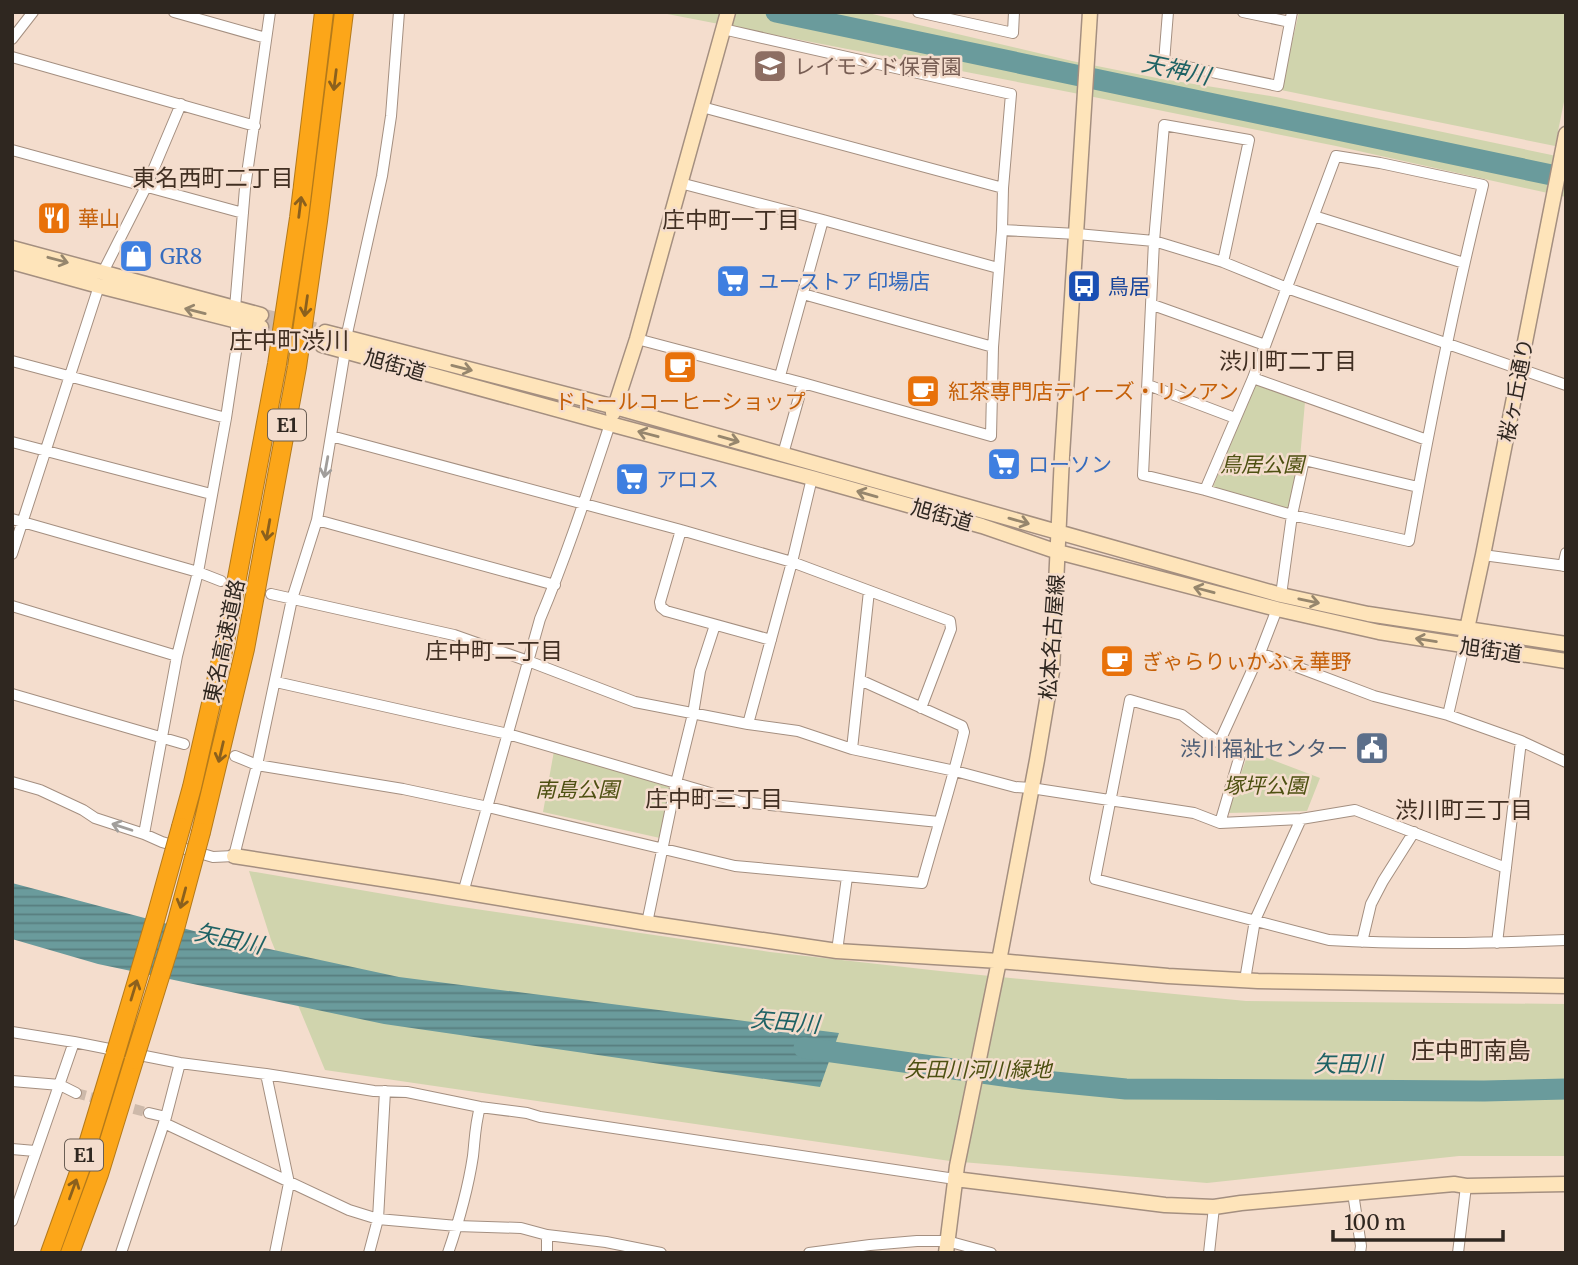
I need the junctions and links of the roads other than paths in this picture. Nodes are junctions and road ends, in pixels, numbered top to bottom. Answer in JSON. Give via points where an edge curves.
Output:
{"nodes":[{"id":1,"x":33,"y":12,"type":"edge"},
{"id":2,"x":174,"y":12,"type":"edge"},
{"id":3,"x":270,"y":12,"type":"edge"},
{"id":4,"x":324,"y":12,"type":"edge"},
{"id":5,"x":344,"y":12,"type":"edge"},
{"id":6,"x":399,"y":12,"type":"edge"},
{"id":7,"x":918,"y":12,"type":"edge"},
{"id":8,"x":1014,"y":12,"type":"edge"},
{"id":9,"x":1090,"y":12,"type":"edge"},
{"id":10,"x":1168,"y":12,"type":"edge"},
{"id":11,"x":1243,"y":12,"type":"edge"},
{"id":12,"x":1291,"y":17,"type":"edge"},
{"id":13,"x":725,"y":21,"type":"edge"},
{"id":14,"x":266,"y":38,"type":"junction"},
{"id":15,"x":12,"y":39,"type":"edge"},
{"id":16,"x":12,"y":57,"type":"edge"},
{"id":17,"x":181,"y":104,"type":"junction"},
{"id":18,"x":702,"y":107,"type":"junction"},
{"id":19,"x":255,"y":126,"type":"junction"},
{"id":20,"x":1566,"y":134,"type":"edge"},
{"id":21,"x":12,"y":150,"type":"edge"},
{"id":22,"x":680,"y":183,"type":"junction"},
{"id":23,"x":146,"y":187,"type":"junction"},
{"id":24,"x":1003,"y":188,"type":"junction"},
{"id":25,"x":243,"y":213,"type":"junction"},
{"id":26,"x":1314,"y":216,"type":"junction"},
{"id":27,"x":823,"y":220,"type":"junction"},
{"id":28,"x":1002,"y":230,"type":"junction"},
{"id":29,"x":1077,"y":234,"type":"junction"},
{"id":30,"x":1154,"y":241,"type":"junction"},
{"id":31,"x":12,"y":248,"type":"edge"},
{"id":32,"x":12,"y":262,"type":"edge"},
{"id":33,"x":1223,"y":262,"type":"junction"},
{"id":34,"x":1464,"y":263,"type":"junction"},
{"id":35,"x":998,"y":268,"type":"junction"},
{"id":36,"x":101,"y":279,"type":"junction"},
{"id":37,"x":1287,"y":288,"type":"junction"},
{"id":38,"x":803,"y":294,"type":"junction"},
{"id":39,"x":1153,"y":304,"type":"junction"},
{"id":40,"x":236,"y":315,"type":"junction"},
{"id":41,"x":261,"y":321,"type":"tunnel mouth"},
{"id":42,"x":324,"y":338,"type":"tunnel mouth"},
{"id":43,"x":637,"y":339,"type":"junction"},
{"id":44,"x":1447,"y":343,"type":"junction"},
{"id":45,"x":346,"y":344,"type":"junction"},
{"id":46,"x":1265,"y":345,"type":"junction"},
{"id":47,"x":993,"y":346,"type":"junction"},
{"id":48,"x":12,"y":361,"type":"edge"},
{"id":49,"x":1520,"y":370,"type":"junction"},
{"id":50,"x":780,"y":376,"type":"junction"},
{"id":51,"x":70,"y":377,"type":"junction"},
{"id":52,"x":1253,"y":378,"type":"junction"},
{"id":53,"x":803,"y":383,"type":"junction"},
{"id":54,"x":1148,"y":385,"type":"junction"},
{"id":55,"x":1566,"y":385,"type":"edge"},
{"id":56,"x":615,"y":407,"type":"junction"},
{"id":57,"x":226,"y":418,"type":"junction"},
{"id":58,"x":1235,"y":418,"type":"junction"},
{"id":59,"x":610,"y":424,"type":"junction"},
{"id":60,"x":331,"y":436,"type":"junction"},
{"id":61,"x":1427,"y":440,"type":"junction"},
{"id":62,"x":12,"y":442,"type":"edge"},
{"id":63,"x":45,"y":452,"type":"junction"},
{"id":64,"x":783,"y":454,"type":"junction"},
{"id":65,"x":812,"y":478,"type":"junction"},
{"id":66,"x":1418,"y":486,"type":"junction"},
{"id":67,"x":1205,"y":490,"type":"junction"},
{"id":68,"x":211,"y":494,"type":"junction"},
{"id":69,"x":584,"y":504,"type":"junction"},
{"id":70,"x":1292,"y":515,"type":"junction"},
{"id":71,"x":17,"y":520,"type":"edge"},
{"id":72,"x":317,"y":520,"type":"junction"},
{"id":73,"x":681,"y":530,"type":"junction"},
{"id":74,"x":1058,"y":531,"type":"junction"},
{"id":75,"x":1058,"y":552,"type":"junction"},
{"id":76,"x":1566,"y":553,"type":"edge"},
{"id":77,"x":12,"y":554,"type":"edge"},
{"id":78,"x":1483,"y":555,"type":"junction"},
{"id":79,"x":792,"y":562,"type":"junction"},
{"id":80,"x":1564,"y":566,"type":"edge"},
{"id":81,"x":198,"y":572,"type":"junction"},
{"id":82,"x":221,"y":581,"type":"dead end"},
{"id":83,"x":555,"y":585,"type":"junction"},
{"id":84,"x":869,"y":591,"type":"junction"},
{"id":85,"x":271,"y":594,"type":"dead end"},
{"id":86,"x":292,"y":599,"type":"junction"},
{"id":87,"x":1279,"y":602,"type":"junction"},
{"id":88,"x":12,"y":606,"type":"edge"},
{"id":89,"x":715,"y":625,"type":"junction"},
{"id":90,"x":1467,"y":629,"type":"junction"},
{"id":91,"x":771,"y":640,"type":"junction"},
{"id":92,"x":1566,"y":644,"type":"edge"},
{"id":93,"x":1464,"y":646,"type":"junction"},
{"id":94,"x":1260,"y":653,"type":"junction"},
{"id":95,"x":177,"y":656,"type":"junction"},
{"id":96,"x":528,"y":661,"type":"junction"},
{"id":97,"x":1566,"y":661,"type":"edge"},
{"id":98,"x":860,"y":680,"type":"junction"},
{"id":99,"x":276,"y":682,"type":"junction"},
{"id":100,"x":12,"y":694,"type":"edge"},
{"id":101,"x":921,"y":708,"type":"junction"},
{"id":102,"x":693,"y":714,"type":"junction"},
{"id":103,"x":1448,"y":715,"type":"junction"},
{"id":104,"x":748,"y":724,"type":"junction"},
{"id":105,"x":508,"y":734,"type":"junction"},
{"id":106,"x":161,"y":737,"type":"junction"},
{"id":107,"x":1521,"y":741,"type":"junction"},
{"id":108,"x":1219,"y":743,"type":"junction"},
{"id":109,"x":184,"y":744,"type":"dead end"},
{"id":110,"x":852,"y":749,"type":"junction"},
{"id":111,"x":235,"y":756,"type":"dead end"},
{"id":112,"x":1566,"y":762,"type":"edge"},
{"id":113,"x":257,"y":765,"type":"junction"},
{"id":114,"x":955,"y":771,"type":"junction"},
{"id":115,"x":12,"y":782,"type":"edge"},
{"id":116,"x":676,"y":783,"type":"junction"},
{"id":117,"x":1031,"y":789,"type":"junction"},
{"id":118,"x":1110,"y":802,"type":"junction"},
{"id":119,"x":488,"y":807,"type":"junction"},
{"id":120,"x":1301,"y":819,"type":"junction"},
{"id":121,"x":939,"y":822,"type":"junction"},
{"id":122,"x":1220,"y":823,"type":"junction"},
{"id":123,"x":1414,"y":832,"type":"junction"},
{"id":124,"x":144,"y":834,"type":"junction"},
{"id":125,"x":662,"y":848,"type":"junction"},
{"id":126,"x":234,"y":856,"type":"junction"},
{"id":127,"x":1506,"y":868,"type":"junction"},
{"id":128,"x":848,"y":877,"type":"junction"},
{"id":129,"x":463,"y":893,"type":"junction"},
{"id":130,"x":1255,"y":920,"type":"junction"},
{"id":131,"x":647,"y":923,"type":"junction"},
{"id":132,"x":1566,"y":940,"type":"edge"},
{"id":133,"x":1362,"y":942,"type":"junction"},
{"id":134,"x":1497,"y":943,"type":"junction"},
{"id":135,"x":837,"y":951,"type":"junction"},
{"id":136,"x":999,"y":961,"type":"junction"},
{"id":137,"x":1245,"y":980,"type":"junction"},
{"id":138,"x":1566,"y":986,"type":"edge"},
{"id":139,"x":12,"y":1032,"type":"edge"},
{"id":140,"x":74,"y":1042,"type":"junction"},
{"id":141,"x":180,"y":1063,"type":"junction"},
{"id":142,"x":267,"y":1074,"type":"junction"},
{"id":143,"x":12,"y":1081,"type":"edge"},
{"id":144,"x":60,"y":1085,"type":"junction"},
{"id":145,"x":385,"y":1091,"type":"junction"},
{"id":146,"x":76,"y":1093,"type":"tunnel mouth"},
{"id":147,"x":480,"y":1107,"type":"junction"},
{"id":148,"x":149,"y":1113,"type":"tunnel mouth"},
{"id":149,"x":165,"y":1120,"type":"junction"},
{"id":150,"x":12,"y":1149,"type":"edge"},
{"id":151,"x":35,"y":1151,"type":"junction"},
{"id":152,"x":956,"y":1172,"type":"junction"},
{"id":153,"x":289,"y":1183,"type":"junction"},
{"id":154,"x":1566,"y":1184,"type":"edge"},
{"id":155,"x":1466,"y":1186,"type":"junction"},
{"id":156,"x":1353,"y":1193,"type":"junction"},
{"id":157,"x":1214,"y":1207,"type":"junction"},
{"id":158,"x":378,"y":1219,"type":"junction"},
{"id":159,"x":12,"y":1220,"type":"edge"},
{"id":160,"x":457,"y":1226,"type":"junction"},
{"id":161,"x":547,"y":1235,"type":"junction"},
{"id":162,"x":946,"y":1247,"type":"edge"},
{"id":163,"x":861,"y":1250,"type":"edge"},
{"id":164,"x":50,"y":1253,"type":"edge"},
{"id":165,"x":70,"y":1253,"type":"edge"},
{"id":166,"x":121,"y":1253,"type":"edge"},
{"id":167,"x":275,"y":1253,"type":"edge"},
{"id":168,"x":369,"y":1253,"type":"edge"},
{"id":169,"x":449,"y":1253,"type":"edge"},
{"id":170,"x":547,"y":1253,"type":"edge"},
{"id":171,"x":661,"y":1253,"type":"edge"},
{"id":172,"x":809,"y":1253,"type":"edge"},
{"id":173,"x":991,"y":1253,"type":"edge"},
{"id":174,"x":1209,"y":1253,"type":"edge"},
{"id":175,"x":1360,"y":1253,"type":"edge"},
{"id":176,"x":1458,"y":1253,"type":"edge"}],
"edges":[{"from":1,"to":15,"type":"street"},
{"from":2,"to":14,"type":"street"},
{"from":3,"to":14,"type":"street"},
{"from":164,"to":4,"type":"highway","name":"東名高速道路","number":"E1","one_way":true,"bridge":true,"via":[[81,1167],[156,917],[225,642],[277,364]]},
{"from":5,"to":165,"type":"highway","name":"東名高速道路","number":"E1","one_way":true,"bridge":true,"via":[[297,367],[245,649],[176,925]]},
{"from":6,"to":45,"type":"street","via":[[383,176]]},
{"from":7,"to":8,"type":"street","via":[[1013,33]]},
{"from":9,"to":29,"type":"street","name":"松本名古屋線"},
{"from":10,"to":12,"type":"street","via":[[1164,62],[1278,86]]},
{"from":11,"to":12,"type":"street"},
{"from":13,"to":18,"type":"street"},
{"from":13,"to":24,"type":"street","via":[[1011,94]]},
{"from":14,"to":19,"type":"street"},
{"from":16,"to":17,"type":"street"},
{"from":17,"to":19,"type":"street"},
{"from":17,"to":23,"type":"street"},
{"from":18,"to":22,"type":"street"},
{"from":18,"to":24,"type":"street"},
{"from":19,"to":25,"type":"street"},
{"from":20,"to":49,"type":"street","name":"桜ヶ丘通り"},
{"from":21,"to":23,"type":"street"},
{"from":22,"to":27,"type":"street"},
{"from":22,"to":43,"type":"street"},
{"from":23,"to":25,"type":"street"},
{"from":23,"to":36,"type":"street"},
{"from":24,"to":28,"type":"street"},
{"from":25,"to":40,"type":"street"},
{"from":26,"to":34,"type":"street"},
{"from":26,"to":34,"type":"street","via":[[1336,156],[1483,185]]},
{"from":26,"to":37,"type":"street"},
{"from":27,"to":35,"type":"street"},
{"from":27,"to":38,"type":"street"},
{"from":28,"to":29,"type":"street"},
{"from":28,"to":35,"type":"street"},
{"from":29,"to":30,"type":"street"},
{"from":29,"to":74,"type":"street","name":"松本名古屋線"},
{"from":30,"to":33,"type":"street"},
{"from":30,"to":33,"type":"street","via":[[1164,125],[1249,140]]},
{"from":30,"to":39,"type":"street"},
{"from":31,"to":36,"type":"street","one_way":true},
{"from":32,"to":36,"type":"street"},
{"from":33,"to":37,"type":"street"},
{"from":34,"to":44,"type":"street"},
{"from":35,"to":47,"type":"street"},
{"from":36,"to":40,"type":"street"},
{"from":36,"to":51,"type":"street"},
{"from":37,"to":44,"type":"street"},
{"from":37,"to":46,"type":"street"},
{"from":38,"to":47,"type":"street"},
{"from":38,"to":50,"type":"street"},
{"from":39,"to":46,"type":"street"},
{"from":39,"to":54,"type":"street"},
{"from":40,"to":41,"type":"street"},
{"from":40,"to":57,"type":"street","via":[[237,345]]},
{"from":42,"to":45,"type":"street","name":"旭街道"},
{"from":43,"to":50,"type":"street"},
{"from":43,"to":56,"type":"street"},
{"from":44,"to":49,"type":"street"},
{"from":44,"to":61,"type":"street"},
{"from":45,"to":56,"type":"street","name":"旭街道","one_way":true},
{"from":45,"to":59,"type":"street","name":"旭街道"},
{"from":45,"to":60,"type":"street"},
{"from":46,"to":52,"type":"street"},
{"from":47,"to":53,"type":"street","via":[[991,436]]},
{"from":48,"to":51,"type":"street"},
{"from":49,"to":55,"type":"street"},
{"from":49,"to":78,"type":"street","name":"桜ヶ丘通り"},
{"from":50,"to":53,"type":"street"},
{"from":51,"to":57,"type":"street"},
{"from":51,"to":63,"type":"street"},
{"from":52,"to":58,"type":"street"},
{"from":52,"to":61,"type":"street"},
{"from":53,"to":64,"type":"street"},
{"from":54,"to":58,"type":"street"},
{"from":54,"to":67,"type":"street","via":[[1143,475]]},
{"from":56,"to":59,"type":"street"},
{"from":56,"to":64,"type":"street","name":"旭街道","one_way":true},
{"from":57,"to":68,"type":"street"},
{"from":58,"to":67,"type":"street"},
{"from":65,"to":59,"type":"street","name":"旭街道","one_way":true},
{"from":59,"to":69,"type":"street"},
{"from":60,"to":69,"type":"street"},
{"from":60,"to":72,"type":"street","one_way":true},
{"from":61,"to":66,"type":"street"},
{"from":62,"to":63,"type":"street"},
{"from":63,"to":68,"type":"street"},
{"from":63,"to":71,"type":"street"},
{"from":64,"to":74,"type":"street","name":"旭街道","one_way":true},
{"from":75,"to":65,"type":"street","name":"旭街道","one_way":true},
{"from":65,"to":79,"type":"street"},
{"from":66,"to":70,"type":"street","via":[[1304,460]]},
{"from":66,"to":70,"type":"street","via":[[1409,541]]},
{"from":67,"to":70,"type":"street"},
{"from":68,"to":81,"type":"street"},
{"from":69,"to":73,"type":"street"},
{"from":69,"to":83,"type":"street"},
{"from":70,"to":87,"type":"street"},
{"from":71,"to":77,"type":"street"},
{"from":71,"to":81,"type":"street"},
{"from":72,"to":83,"type":"street"},
{"from":72,"to":86,"type":"street"},
{"from":73,"to":79,"type":"street"},
{"from":73,"to":89,"type":"street","via":[[661,607]]},
{"from":74,"to":75,"type":"street","name":"松本名古屋線"},
{"from":74,"to":87,"type":"street","name":"旭街道"},
{"from":87,"to":75,"type":"street","name":"旭街道","one_way":true},
{"from":75,"to":117,"type":"street","name":"松本名古屋線","via":[[1052,671]]},
{"from":76,"to":80,"type":"street"},
{"from":78,"to":80,"type":"street"},
{"from":78,"to":90,"type":"street","name":"桜ヶ丘通り"},
{"from":79,"to":84,"type":"street"},
{"from":79,"to":91,"type":"street"},
{"from":81,"to":82,"type":"street"},
{"from":81,"to":95,"type":"street"},
{"from":83,"to":96,"type":"street"},
{"from":84,"to":98,"type":"street"},
{"from":84,"to":101,"type":"street","via":[[950,621]]},
{"from":85,"to":86,"type":"street"},
{"from":86,"to":96,"type":"street","via":[[454,635]]},
{"from":86,"to":99,"type":"street"},
{"from":87,"to":90,"type":"street","name":"旭街道","one_way":true},
{"from":93,"to":87,"type":"street","name":"旭街道","one_way":true,"via":[[1379,632]]},
{"from":87,"to":94,"type":"street"},
{"from":88,"to":95,"type":"street"},
{"from":89,"to":91,"type":"street"},
{"from":89,"to":102,"type":"street","via":[[700,671]]},
{"from":90,"to":92,"type":"street","name":"旭街道"},
{"from":90,"to":93,"type":"street","name":"桜ヶ丘通り"},
{"from":91,"to":104,"type":"street"},
{"from":93,"to":97,"type":"street","name":"旭街道"},
{"from":93,"to":103,"type":"street"},
{"from":94,"to":103,"type":"street","via":[[1374,696]]},
{"from":94,"to":108,"type":"street"},
{"from":95,"to":106,"type":"street"},
{"from":96,"to":102,"type":"street","via":[[635,702]]},
{"from":96,"to":105,"type":"street"},
{"from":98,"to":101,"type":"street"},
{"from":98,"to":110,"type":"street"},
{"from":99,"to":105,"type":"street"},
{"from":99,"to":113,"type":"street"},
{"from":100,"to":106,"type":"street"},
{"from":101,"to":114,"type":"street","via":[[962,726]]},
{"from":102,"to":104,"type":"street"},
{"from":102,"to":116,"type":"street"},
{"from":103,"to":107,"type":"street"},
{"from":104,"to":110,"type":"street","via":[[798,731]]},
{"from":105,"to":116,"type":"street"},
{"from":105,"to":119,"type":"street"},
{"from":106,"to":109,"type":"street"},
{"from":106,"to":124,"type":"street"},
{"from":107,"to":112,"type":"street"},
{"from":107,"to":127,"type":"street"},
{"from":108,"to":118,"type":"street","via":[[1182,715],[1129,700]]},
{"from":108,"to":122,"type":"street","via":[[1240,755]]},
{"from":110,"to":114,"type":"street"},
{"from":111,"to":113,"type":"street"},
{"from":113,"to":119,"type":"street"},
{"from":113,"to":126,"type":"street"},
{"from":114,"to":117,"type":"street"},
{"from":114,"to":121,"type":"street"},
{"from":124,"to":115,"type":"street","one_way":true},
{"from":116,"to":121,"type":"street","via":[[741,802]]},
{"from":116,"to":125,"type":"street"},
{"from":117,"to":118,"type":"street"},
{"from":117,"to":136,"type":"street","name":"松本名古屋線"},
{"from":118,"to":122,"type":"street","via":[[1194,813]]},
{"from":118,"to":130,"type":"street","via":[[1095,879]]},
{"from":119,"to":125,"type":"street"},
{"from":119,"to":129,"type":"street"},
{"from":120,"to":122,"type":"street"},
{"from":120,"to":123,"type":"street","via":[[1356,810]]},
{"from":120,"to":130,"type":"street"},
{"from":121,"to":128,"type":"street","via":[[922,883]]},
{"from":123,"to":127,"type":"street"},
{"from":123,"to":133,"type":"street","via":[[1371,904]]},
{"from":124,"to":126,"type":"street","via":[[213,857]]},
{"from":125,"to":128,"type":"street","via":[[735,866]]},
{"from":125,"to":131,"type":"street"},
{"from":126,"to":129,"type":"street"},
{"from":127,"to":134,"type":"street"},
{"from":128,"to":135,"type":"street"},
{"from":129,"to":131,"type":"street"},
{"from":130,"to":133,"type":"street","via":[[1329,940]]},
{"from":130,"to":137,"type":"street"},
{"from":131,"to":135,"type":"street"},
{"from":132,"to":134,"type":"street"},
{"from":133,"to":134,"type":"street"},
{"from":135,"to":136,"type":"street"},
{"from":136,"to":137,"type":"street"},
{"from":136,"to":152,"type":"street","name":"松本名古屋線"},
{"from":137,"to":138,"type":"street"},
{"from":139,"to":140,"type":"street"},
{"from":140,"to":141,"type":"street"},
{"from":140,"to":144,"type":"street"},
{"from":141,"to":142,"type":"street"},
{"from":141,"to":149,"type":"street"},
{"from":142,"to":145,"type":"street"},
{"from":142,"to":153,"type":"street"},
{"from":143,"to":144,"type":"street"},
{"from":144,"to":146,"type":"street"},
{"from":144,"to":151,"type":"street"},
{"from":145,"to":147,"type":"street"},
{"from":145,"to":158,"type":"street"},
{"from":147,"to":152,"type":"street"},
{"from":147,"to":160,"type":"street"},
{"from":148,"to":149,"type":"street"},
{"from":149,"to":153,"type":"street"},
{"from":149,"to":166,"type":"street"},
{"from":150,"to":151,"type":"street"},
{"from":151,"to":159,"type":"street"},
{"from":152,"to":157,"type":"street","via":[[1165,1205]]},
{"from":152,"to":162,"type":"street","name":"松本名古屋線"},
{"from":153,"to":158,"type":"street"},
{"from":153,"to":167,"type":"street"},
{"from":154,"to":155,"type":"street"},
{"from":155,"to":156,"type":"street"},
{"from":155,"to":176,"type":"street"},
{"from":156,"to":157,"type":"street"},
{"from":156,"to":175,"type":"street"},
{"from":157,"to":174,"type":"street"},
{"from":158,"to":160,"type":"street"},
{"from":158,"to":168,"type":"street"},
{"from":160,"to":161,"type":"street","via":[[520,1228]]},
{"from":160,"to":169,"type":"street"},
{"from":161,"to":170,"type":"street"},
{"from":161,"to":171,"type":"street"},
{"from":162,"to":163,"type":"street","via":[[917,1241]]},
{"from":162,"to":173,"type":"street"},
{"from":163,"to":172,"type":"street"}]}
